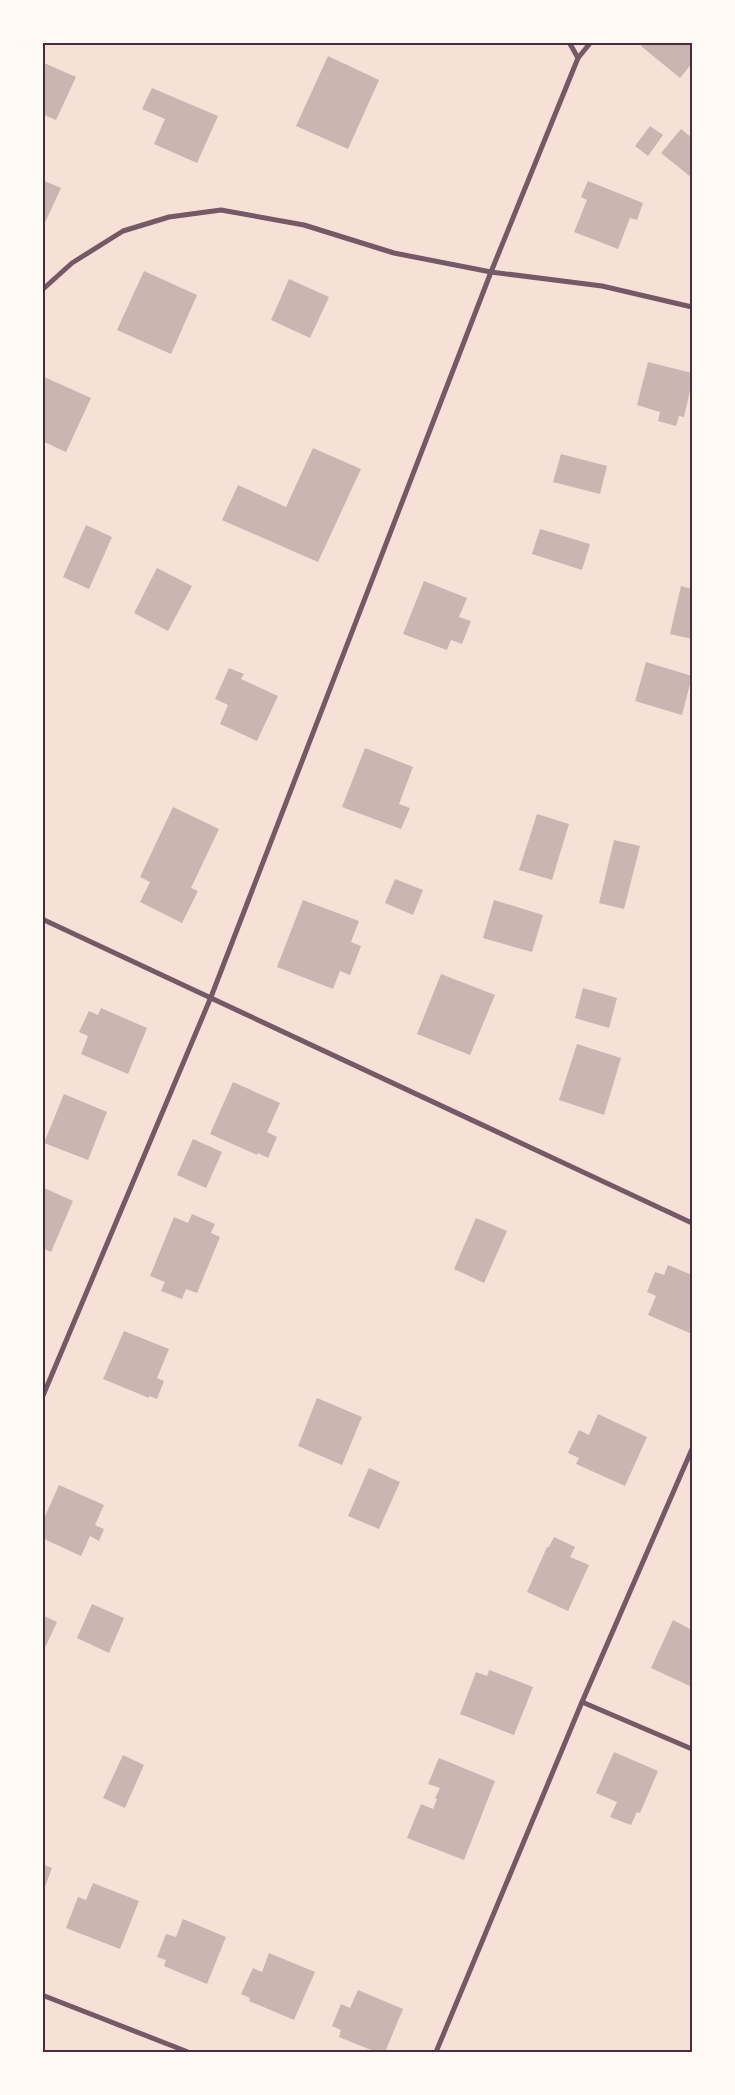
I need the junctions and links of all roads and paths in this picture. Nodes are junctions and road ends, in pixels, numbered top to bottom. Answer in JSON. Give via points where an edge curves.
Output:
{"nodes":[{"id":1,"x":569,"y":42,"type":"edge"},
{"id":2,"x":591,"y":42,"type":"edge"},
{"id":3,"x":578,"y":58,"type":"junction"},
{"id":4,"x":491,"y":272,"type":"junction"},
{"id":5,"x":42,"y":290,"type":"edge"},
{"id":6,"x":692,"y":307,"type":"edge"},
{"id":7,"x":42,"y":919,"type":"edge"},
{"id":8,"x":211,"y":997,"type":"junction"},
{"id":9,"x":692,"y":1223,"type":"edge"},
{"id":10,"x":42,"y":1398,"type":"edge"},
{"id":11,"x":692,"y":1449,"type":"edge"},
{"id":12,"x":582,"y":1702,"type":"junction"},
{"id":13,"x":692,"y":1749,"type":"edge"},
{"id":14,"x":42,"y":1995,"type":"edge"},
{"id":15,"x":188,"y":2052,"type":"edge"},
{"id":16,"x":436,"y":2052,"type":"edge"}],
"edges":[{"from":1,"to":3,"type":"street"},
{"from":2,"to":3,"type":"street"},
{"from":3,"to":4,"type":"street"},
{"from":4,"to":5,"type":"street","via":[[394,253],[304,224],[221,210],[169,217],[123,231],[72,263]]},
{"from":4,"to":6,"type":"street","via":[[602,286]]},
{"from":4,"to":8,"type":"street"},
{"from":7,"to":8,"type":"street"},
{"from":8,"to":9,"type":"street"},
{"from":8,"to":10,"type":"street"},
{"from":11,"to":12,"type":"street"},
{"from":12,"to":13,"type":"street"},
{"from":12,"to":16,"type":"street"},
{"from":14,"to":15,"type":"street"}]}
